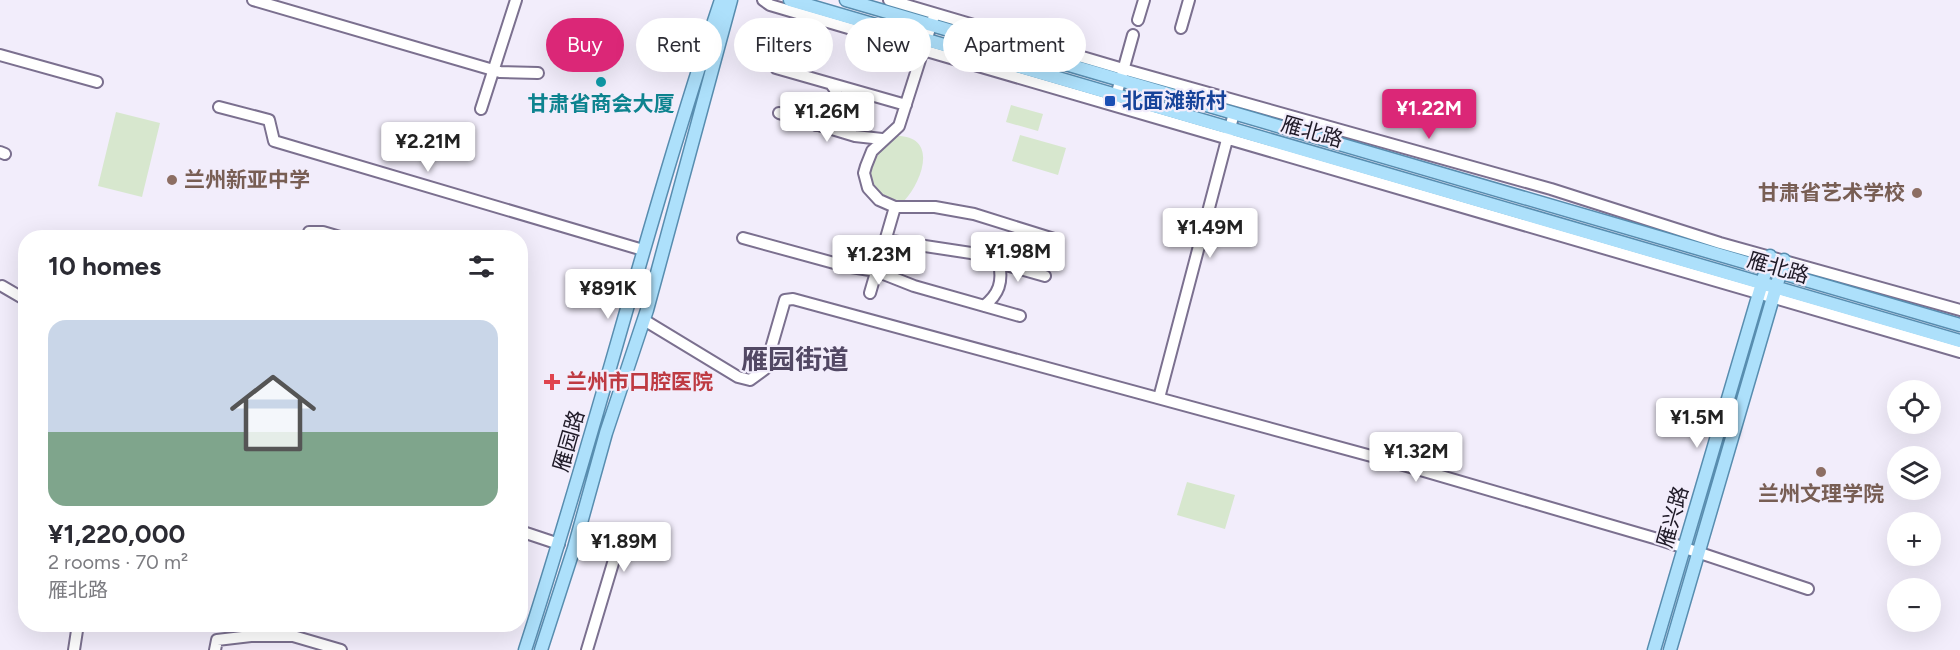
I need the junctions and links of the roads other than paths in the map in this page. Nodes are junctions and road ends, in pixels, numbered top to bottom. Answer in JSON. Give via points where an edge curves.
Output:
{"nodes":[{"id":1,"x":253,"y":0,"type":"edge"},
{"id":2,"x":516,"y":0,"type":"edge"},
{"id":3,"x":721,"y":0,"type":"edge"},
{"id":4,"x":731,"y":0,"type":"edge"},
{"id":5,"x":762,"y":0,"type":"edge"},
{"id":6,"x":790,"y":0,"type":"edge"},
{"id":7,"x":846,"y":0,"type":"edge"},
{"id":8,"x":889,"y":0,"type":"edge"},
{"id":9,"x":1144,"y":0,"type":"edge"},
{"id":10,"x":1190,"y":0,"type":"edge"},
{"id":11,"x":845,"y":18,"type":"edge"},
{"id":12,"x":933,"y":19,"type":"junction"},
{"id":13,"x":1138,"y":20,"type":"dead end"},
{"id":14,"x":845,"y":23,"type":"edge"},
{"id":15,"x":931,"y":26,"type":"edge"},
{"id":16,"x":1181,"y":28,"type":"dead end"},
{"id":17,"x":1133,"y":35,"type":"dead end"},
{"id":18,"x":931,"y":47,"type":"edge"},
{"id":19,"x":0,"y":55,"type":"edge"},
{"id":20,"x":493,"y":70,"type":"junction"},
{"id":21,"x":790,"y":72,"type":"edge"},
{"id":22,"x":916,"y":72,"type":"edge"},
{"id":23,"x":538,"y":73,"type":"dead end"},
{"id":24,"x":1122,"y":75,"type":"junction"},
{"id":25,"x":97,"y":81,"type":"dead end"},
{"id":26,"x":831,"y":84,"type":"junction"},
{"id":27,"x":1115,"y":101,"type":"junction"},
{"id":28,"x":906,"y":105,"type":"junction"},
{"id":29,"x":219,"y":106,"type":"dead end"},
{"id":30,"x":481,"y":109,"type":"dead end"},
{"id":31,"x":779,"y":113,"type":"dead end"},
{"id":32,"x":1234,"y":113,"type":"junction"},
{"id":33,"x":816,"y":125,"type":"junction"},
{"id":34,"x":1229,"y":134,"type":"junction"},
{"id":35,"x":882,"y":139,"type":"junction"},
{"id":36,"x":895,"y":207,"type":"junction"},
{"id":37,"x":743,"y":238,"type":"dead end"},
{"id":38,"x":1054,"y":239,"type":"dead end"},
{"id":39,"x":885,"y":240,"type":"junction"},
{"id":40,"x":643,"y":250,"type":"junction"},
{"id":41,"x":1768,"y":262,"type":"junction"},
{"id":42,"x":999,"y":263,"type":"junction"},
{"id":43,"x":1782,"y":266,"type":"junction"},
{"id":44,"x":876,"y":270,"type":"junction"},
{"id":45,"x":1045,"y":276,"type":"dead end"},
{"id":46,"x":2,"y":286,"type":"dead end"},
{"id":47,"x":1760,"y":288,"type":"junction"},
{"id":48,"x":1774,"y":292,"type":"junction"},
{"id":49,"x":870,"y":293,"type":"dead end"},
{"id":50,"x":18,"y":295,"type":"edge"},
{"id":51,"x":984,"y":306,"type":"junction"},
{"id":52,"x":1960,"y":310,"type":"edge"},
{"id":53,"x":1020,"y":316,"type":"dead end"},
{"id":54,"x":644,"y":320,"type":"junction"},
{"id":55,"x":1960,"y":325,"type":"edge"},
{"id":56,"x":1960,"y":341,"type":"edge"},
{"id":57,"x":1960,"y":351,"type":"edge"},
{"id":58,"x":1159,"y":398,"type":"junction"},
{"id":59,"x":528,"y":534,"type":"edge"},
{"id":60,"x":560,"y":544,"type":"junction"},
{"id":61,"x":574,"y":548,"type":"junction"},
{"id":62,"x":1684,"y":548,"type":"junction"},
{"id":63,"x":1697,"y":553,"type":"junction"},
{"id":64,"x":1808,"y":589,"type":"dead end"},
{"id":65,"x":77,"y":632,"type":"edge"},
{"id":66,"x":74,"y":650,"type":"edge"},
{"id":67,"x":215,"y":650,"type":"edge"},
{"id":68,"x":341,"y":650,"type":"edge"},
{"id":69,"x":525,"y":650,"type":"edge"},
{"id":70,"x":541,"y":650,"type":"edge"},
{"id":71,"x":587,"y":650,"type":"edge"},
{"id":72,"x":1654,"y":650,"type":"edge"},
{"id":73,"x":1670,"y":650,"type":"edge"}],
"edges":[{"from":1,"to":20,"type":"street"},
{"from":2,"to":20,"type":"street"},
{"from":3,"to":40,"type":"main road","name":"雁园路"},
{"from":4,"to":54,"type":"main road","name":"雁园路"},
{"from":5,"to":14,"type":"street"},
{"from":6,"to":11,"type":"main road","name":"雁北路"},
{"from":7,"to":12,"type":"main road","name":"雁北路"},
{"from":8,"to":12,"type":"street"},
{"from":9,"to":13,"type":"street"},
{"from":10,"to":16,"type":"street"},
{"from":12,"to":15,"type":"street"},
{"from":12,"to":24,"type":"main road","name":"雁北路"},
{"from":17,"to":24,"type":"street"},
{"from":18,"to":27,"type":"main road","name":"雁北路"},
{"from":19,"to":25,"type":"street"},
{"from":20,"to":23,"type":"street"},
{"from":20,"to":30,"type":"street"},
{"from":21,"to":26,"type":"street"},
{"from":22,"to":28,"type":"street"},
{"from":24,"to":27,"type":"street"},
{"from":24,"to":32,"type":"main road","name":"雁北路"},
{"from":24,"to":41,"type":"street","via":[[1551,189]]},
{"from":26,"to":28,"type":"street"},
{"from":26,"to":33,"type":"street","via":[[839,98],[836,113]]},
{"from":27,"to":34,"type":"main road","name":"雁北路"},
{"from":28,"to":35,"type":"street","via":[[896,131]]},
{"from":29,"to":40,"type":"street","via":[[269,120],[274,141]]},
{"from":31,"to":33,"type":"street"},
{"from":32,"to":34,"type":"street"},
{"from":32,"to":41,"type":"main road","name":"雁北路"},
{"from":33,"to":35,"type":"street"},
{"from":34,"to":47,"type":"main road","name":"雁北路"},
{"from":34,"to":58,"type":"street"},
{"from":35,"to":36,"type":"street","via":[[872,151],[865,181],[879,200]]},
{"from":36,"to":38,"type":"street","via":[[935,207],[974,214]]},
{"from":36,"to":39,"type":"street"},
{"from":37,"to":44,"type":"street","via":[[845,266]]},
{"from":39,"to":42,"type":"street","via":[[971,253]]},
{"from":39,"to":44,"type":"street"},
{"from":40,"to":60,"type":"main road","name":"雁园路"},
{"from":41,"to":43,"type":"main road","name":"雁北路"},
{"from":41,"to":47,"type":"main road","name":"雁兴路"},
{"from":42,"to":45,"type":"street"},
{"from":42,"to":51,"type":"street","via":[[1001,283]]},
{"from":43,"to":48,"type":"main road","name":"雁兴路"},
{"from":43,"to":52,"type":"street"},
{"from":43,"to":55,"type":"main road","name":"雁北路"},
{"from":44,"to":49,"type":"street"},
{"from":44,"to":51,"type":"street","via":[[914,286]]},
{"from":46,"to":50,"type":"street"},
{"from":47,"to":48,"type":"main road","name":"雁北路"},
{"from":47,"to":62,"type":"main road","name":"雁兴路"},
{"from":48,"to":56,"type":"main road","name":"雁北路"},
{"from":48,"to":57,"type":"street"},
{"from":48,"to":63,"type":"main road","name":"雁兴路"},
{"from":51,"to":53,"type":"street"},
{"from":54,"to":58,"type":"street","via":[[738,377],[750,380],[765,369],[785,300],[793,298]]},
{"from":54,"to":61,"type":"main road","name":"雁园路","via":[[606,433]]},
{"from":58,"to":62,"type":"street"},
{"from":59,"to":60,"type":"street"},
{"from":60,"to":61,"type":"main road"},
{"from":60,"to":69,"type":"main road","name":"雁园路"},
{"from":61,"to":70,"type":"main road","name":"雁园路"},
{"from":61,"to":71,"type":"street","via":[[616,553]]},
{"from":62,"to":63,"type":"street"},
{"from":62,"to":72,"type":"main road","name":"雁兴路"},
{"from":63,"to":64,"type":"street"},
{"from":63,"to":73,"type":"main road","name":"雁兴路"},
{"from":65,"to":66,"type":"street"},
{"from":67,"to":68,"type":"street","via":[[217,640],[251,636],[293,636]]}]}
